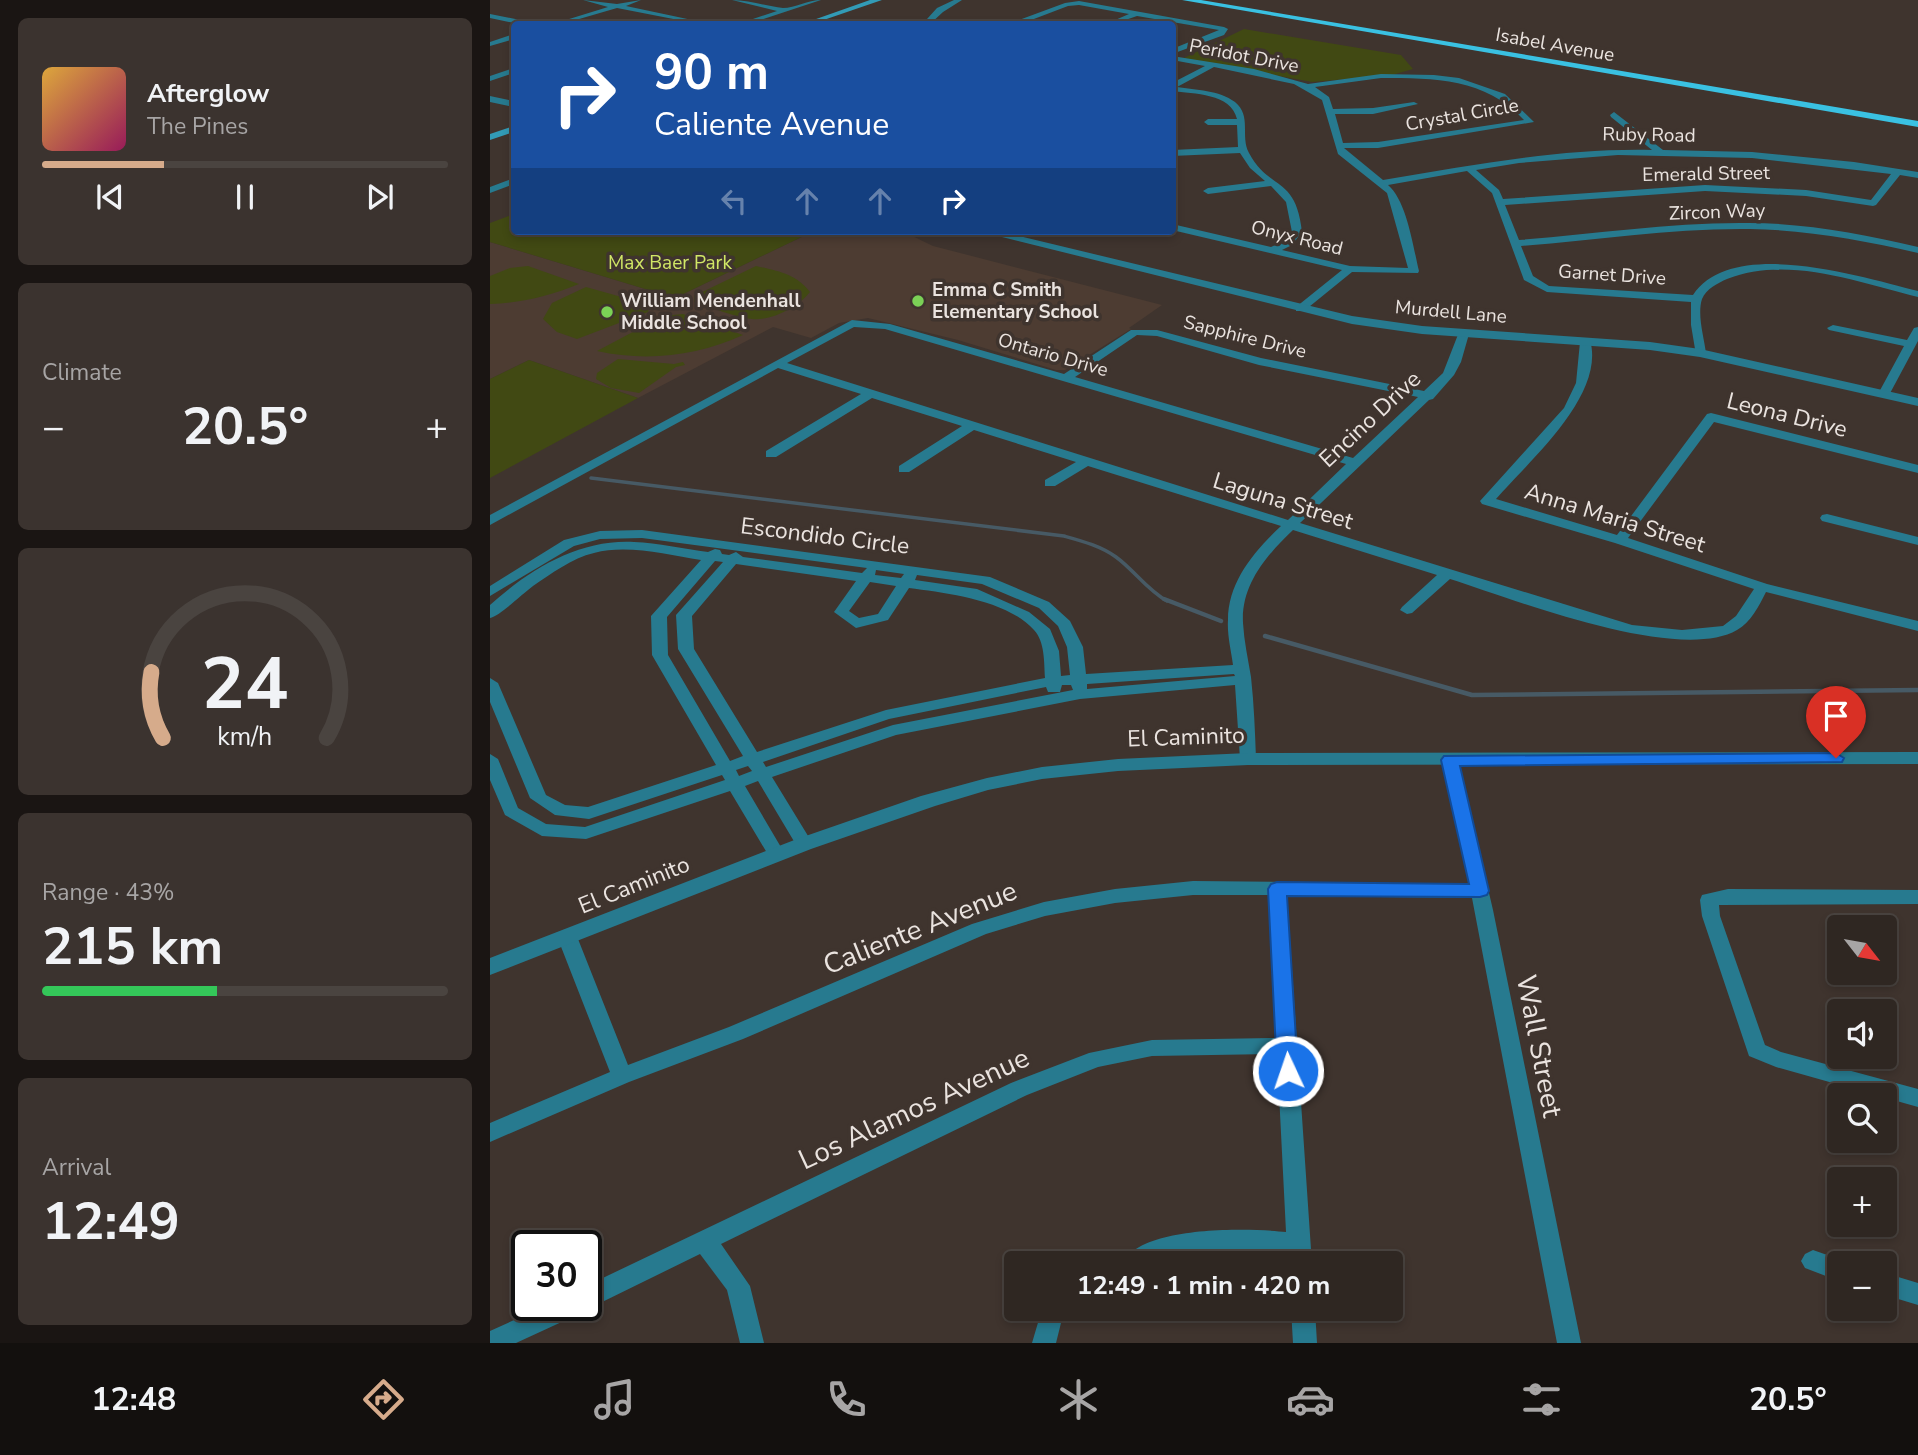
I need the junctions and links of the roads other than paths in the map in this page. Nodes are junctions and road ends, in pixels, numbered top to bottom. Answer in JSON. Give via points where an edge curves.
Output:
{"nodes":[{"id":1,"x":586,"y":0,"type":"edge"},
{"id":2,"x":638,"y":0,"type":"edge"},
{"id":3,"x":736,"y":0,"type":"edge"},
{"id":4,"x":818,"y":0,"type":"edge"},
{"id":5,"x":959,"y":0,"type":"edge"},
{"id":6,"x":1186,"y":0,"type":"edge"},
{"id":7,"x":1212,"y":0,"type":"edge"},
{"id":8,"x":881,"y":1,"type":"edge"},
{"id":9,"x":615,"y":7,"type":"junction"},
{"id":10,"x":943,"y":8,"type":"junction"},
{"id":11,"x":956,"y":9,"type":"dead end"},
{"id":12,"x":786,"y":10,"type":"junction"},
{"id":13,"x":1135,"y":14,"type":"junction"},
{"id":14,"x":490,"y":16,"type":"edge"},
{"id":15,"x":908,"y":20,"type":"dead end"},
{"id":16,"x":1023,"y":20,"type":"dead end"},
{"id":17,"x":513,"y":21,"type":"edge"},
{"id":18,"x":566,"y":21,"type":"edge"},
{"id":19,"x":691,"y":21,"type":"edge"},
{"id":20,"x":751,"y":21,"type":"edge"},
{"id":21,"x":816,"y":21,"type":"edge"},
{"id":22,"x":831,"y":21,"type":"edge"},
{"id":23,"x":914,"y":21,"type":"edge"},
{"id":24,"x":929,"y":21,"type":"edge"},
{"id":25,"x":1117,"y":21,"type":"edge"},
{"id":26,"x":1224,"y":29,"type":"joint"},
{"id":27,"x":511,"y":38,"type":"edge"},
{"id":28,"x":490,"y":44,"type":"edge"},
{"id":29,"x":1176,"y":50,"type":"edge"},
{"id":30,"x":1176,"y":59,"type":"edge"},
{"id":31,"x":1212,"y":65,"type":"junction"},
{"id":32,"x":511,"y":72,"type":"edge"},
{"id":33,"x":490,"y":79,"type":"edge"},
{"id":34,"x":1176,"y":85,"type":"edge"},
{"id":35,"x":1310,"y":86,"type":"junction"},
{"id":36,"x":1176,"y":88,"type":"edge"},
{"id":37,"x":1518,"y":94,"type":"dead end"},
{"id":38,"x":1504,"y":97,"type":"junction"},
{"id":39,"x":490,"y":99,"type":"edge"},
{"id":40,"x":511,"y":103,"type":"edge"},
{"id":41,"x":1415,"y":104,"type":"dead end"},
{"id":42,"x":1330,"y":112,"type":"junction"},
{"id":43,"x":1614,"y":115,"type":"dead end"},
{"id":44,"x":1918,"y":121,"type":"edge"},
{"id":45,"x":1208,"y":122,"type":"dead end"},
{"id":46,"x":1242,"y":122,"type":"junction"},
{"id":47,"x":511,"y":123,"type":"edge"},
{"id":48,"x":511,"y":130,"type":"edge"},
{"id":49,"x":490,"y":131,"type":"edge"},
{"id":50,"x":490,"y":138,"type":"edge"},
{"id":51,"x":1744,"y":141,"type":"dead end"},
{"id":52,"x":1338,"y":146,"type":"junction"},
{"id":53,"x":1242,"y":150,"type":"junction"},
{"id":54,"x":1660,"y":152,"type":"junction"},
{"id":55,"x":1176,"y":153,"type":"edge"},
{"id":56,"x":1752,"y":155,"type":"junction"},
{"id":57,"x":1470,"y":169,"type":"junction"},
{"id":58,"x":1898,"y":172,"type":"junction"},
{"id":59,"x":1918,"y":175,"type":"edge"},
{"id":60,"x":511,"y":182,"type":"edge"},
{"id":61,"x":1272,"y":183,"type":"junction"},
{"id":62,"x":1381,"y":183,"type":"junction"},
{"id":63,"x":490,"y":190,"type":"edge"},
{"id":64,"x":1208,"y":191,"type":"dead end"},
{"id":65,"x":1500,"y":202,"type":"junction"},
{"id":66,"x":1176,"y":227,"type":"edge"},
{"id":67,"x":1000,"y":235,"type":"edge"},
{"id":68,"x":1516,"y":243,"type":"junction"},
{"id":69,"x":1273,"y":250,"type":"junction"},
{"id":70,"x":1918,"y":250,"type":"edge"},
{"id":71,"x":1350,"y":269,"type":"junction"},
{"id":72,"x":1918,"y":294,"type":"edge"},
{"id":73,"x":1697,"y":299,"type":"junction"},
{"id":74,"x":1300,"y":309,"type":"junction"},
{"id":75,"x":1833,"y":328,"type":"dead end"},
{"id":76,"x":1918,"y":330,"type":"edge"},
{"id":77,"x":1463,"y":334,"type":"junction"},
{"id":78,"x":1586,"y":342,"type":"junction"},
{"id":79,"x":1910,"y":344,"type":"junction"},
{"id":80,"x":1700,"y":353,"type":"junction"},
{"id":81,"x":777,"y":364,"type":"junction"},
{"id":82,"x":1065,"y":379,"type":"junction"},
{"id":83,"x":870,"y":394,"type":"junction"},
{"id":84,"x":1884,"y":394,"type":"junction"},
{"id":85,"x":1429,"y":396,"type":"junction"},
{"id":86,"x":1918,"y":402,"type":"edge"},
{"id":87,"x":971,"y":426,"type":"junction"},
{"id":88,"x":771,"y":454,"type":"dead end"},
{"id":89,"x":1086,"y":461,"type":"junction"},
{"id":90,"x":1356,"y":463,"type":"junction"},
{"id":91,"x":904,"y":469,"type":"dead end"},
{"id":92,"x":1918,"y":469,"type":"edge"},
{"id":93,"x":1050,"y":483,"type":"dead end"},
{"id":94,"x":1827,"y":518,"type":"dead end"},
{"id":95,"x":490,"y":521,"type":"edge"},
{"id":96,"x":1289,"y":526,"type":"junction"},
{"id":97,"x":1620,"y":540,"type":"junction"},
{"id":98,"x":1918,"y":541,"type":"edge"},
{"id":99,"x":716,"y":552,"type":"junction"},
{"id":100,"x":737,"y":555,"type":"junction"},
{"id":101,"x":871,"y":571,"type":"junction"},
{"id":102,"x":519,"y":573,"type":"junction"},
{"id":103,"x":1448,"y":573,"type":"junction"},
{"id":104,"x":909,"y":577,"type":"junction"},
{"id":105,"x":536,"y":579,"type":"junction"},
{"id":106,"x":1762,"y":587,"type":"junction"},
{"id":107,"x":490,"y":592,"type":"edge"},
{"id":108,"x":1408,"y":610,"type":"dead end"},
{"id":109,"x":490,"y":614,"type":"edge"},
{"id":110,"x":1918,"y":626,"type":"edge"},
{"id":111,"x":686,"y":649,"type":"junction"},
{"id":112,"x":660,"y":655,"type":"junction"},
{"id":113,"x":1242,"y":675,"type":"junction"},
{"id":114,"x":490,"y":683,"type":"edge"},
{"id":115,"x":1079,"y":686,"type":"junction"},
{"id":116,"x":1054,"y":689,"type":"junction"},
{"id":117,"x":516,"y":744,"type":"junction"},
{"id":118,"x":490,"y":751,"type":"edge"},
{"id":119,"x":1918,"y":758,"type":"edge"},
{"id":120,"x":490,"y":759,"type":"edge"},
{"id":121,"x":1248,"y":759,"type":"junction"},
{"id":122,"x":1450,"y":760,"type":"junction"},
{"id":123,"x":757,"y":765,"type":"junction"},
{"id":124,"x":730,"y":775,"type":"junction"},
{"id":125,"x":804,"y":844,"type":"junction"},
{"id":126,"x":776,"y":854,"type":"junction"},
{"id":127,"x":1277,"y":889,"type":"junction"},
{"id":128,"x":1480,"y":891,"type":"junction"},
{"id":129,"x":1918,"y":897,"type":"edge"},
{"id":130,"x":568,"y":939,"type":"junction"},
{"id":131,"x":490,"y":967,"type":"edge"},
{"id":132,"x":1286,"y":1046,"type":"junction"},
{"id":133,"x":622,"y":1076,"type":"junction"},
{"id":134,"x":1918,"y":1098,"type":"edge"},
{"id":135,"x":490,"y":1133,"type":"edge"},
{"id":136,"x":705,"y":1242,"type":"junction"},
{"id":137,"x":1159,"y":1251,"type":"edge"},
{"id":138,"x":1291,"y":1251,"type":"edge"},
{"id":139,"x":1300,"y":1251,"type":"edge"},
{"id":140,"x":1814,"y":1262,"type":"dead end"},
{"id":141,"x":1827,"y":1266,"type":"edge"},
{"id":142,"x":1897,"y":1288,"type":"edge"},
{"id":143,"x":602,"y":1290,"type":"edge"},
{"id":144,"x":1918,"y":1294,"type":"edge"},
{"id":145,"x":538,"y":1321,"type":"edge"},
{"id":146,"x":1050,"y":1321,"type":"edge"},
{"id":147,"x":1304,"y":1321,"type":"edge"},
{"id":148,"x":490,"y":1343,"type":"edge"},
{"id":149,"x":752,"y":1343,"type":"edge"},
{"id":150,"x":1044,"y":1343,"type":"edge"},
{"id":151,"x":1305,"y":1343,"type":"edge"},
{"id":152,"x":1569,"y":1343,"type":"edge"}],
"edges":[{"from":1,"to":9,"type":"street"},
{"from":2,"to":9,"type":"street"},
{"from":3,"to":12,"type":"street"},
{"from":4,"to":12,"type":"street"},
{"from":5,"to":10,"type":"street"},
{"from":6,"to":44,"type":"highway","name":"Isabel Avenue"},
{"from":7,"to":44,"type":"highway","name":"Isabel Avenue"},
{"from":8,"to":21,"type":"main road"},
{"from":8,"to":22,"type":"main road"},
{"from":9,"to":18,"type":"street"},
{"from":9,"to":19,"type":"street"},
{"from":10,"to":11,"type":"street"},
{"from":10,"to":24,"type":"street"},
{"from":12,"to":20,"type":"street"},
{"from":13,"to":16,"type":"street","via":[[1075,3]]},
{"from":13,"to":25,"type":"street"},
{"from":13,"to":26,"type":"street"},
{"from":14,"to":17,"type":"street"},
{"from":15,"to":23,"type":"street"},
{"from":26,"to":29,"type":"street"},
{"from":27,"to":28,"type":"street"},
{"from":30,"to":31,"type":"street","name":"Peridot Drive"},
{"from":31,"to":34,"type":"street"},
{"from":31,"to":35,"type":"street","name":"Peridot Drive"},
{"from":32,"to":33,"type":"street"},
{"from":35,"to":38,"type":"street","name":"Crystal Circle","via":[[1413,74],[1481,87]]},
{"from":35,"to":42,"type":"street","via":[[1326,99]]},
{"from":36,"to":46,"type":"street","via":[[1231,103]]},
{"from":37,"to":38,"type":"street"},
{"from":38,"to":52,"type":"street","name":"Crystal Circle","via":[[1530,122],[1378,145]]},
{"from":39,"to":40,"type":"street"},
{"from":41,"to":42,"type":"street"},
{"from":42,"to":52,"type":"street"},
{"from":43,"to":54,"type":"street"},
{"from":45,"to":46,"type":"street"},
{"from":46,"to":53,"type":"street"},
{"from":47,"to":49,"type":"main road"},
{"from":48,"to":50,"type":"main road"},
{"from":51,"to":56,"type":"street"},
{"from":52,"to":62,"type":"street"},
{"from":53,"to":55,"type":"street"},
{"from":53,"to":61,"type":"street"},
{"from":54,"to":56,"type":"street","name":"Ruby Road"},
{"from":54,"to":57,"type":"street","name":"Ruby Road","via":[[1588,152]]},
{"from":56,"to":58,"type":"street","name":"Ruby Road"},
{"from":57,"to":62,"type":"street","name":"Ruby Road"},
{"from":57,"to":65,"type":"street","name":"Garnet Drive","via":[[1492,187]]},
{"from":58,"to":59,"type":"street","name":"Ruby Road"},
{"from":58,"to":65,"type":"street","name":"Emerald Street","via":[[1873,202],[1705,188]]},
{"from":60,"to":63,"type":"street"},
{"from":61,"to":64,"type":"street"},
{"from":61,"to":69,"type":"street","via":[[1295,205],[1297,232]]},
{"from":62,"to":71,"type":"street","name":"Onyx Road","via":[[1396,203],[1414,271]]},
{"from":65,"to":68,"type":"street","name":"Garnet Drive"},
{"from":66,"to":69,"type":"street","name":"Onyx Road"},
{"from":67,"to":74,"type":"street","name":"Murdell Lane"},
{"from":68,"to":70,"type":"street","name":"Zircon Way","via":[[1770,227],[1857,236]]},
{"from":68,"to":73,"type":"street","name":"Garnet Drive","via":[[1528,278],[1547,289]]},
{"from":69,"to":71,"type":"street","name":"Onyx Road"},
{"from":71,"to":74,"type":"street"},
{"from":72,"to":73,"type":"street","via":[[1826,272],[1770,268],[1722,277],[1706,286]]},
{"from":73,"to":80,"type":"street"},
{"from":74,"to":77,"type":"street","name":"Murdell Lane"},
{"from":75,"to":79,"type":"street"},
{"from":76,"to":79,"type":"street"},
{"from":77,"to":78,"type":"street","name":"Murdell Lane"},
{"from":77,"to":85,"type":"street","name":"Encino Drive","via":[[1452,369]]},
{"from":78,"to":80,"type":"street","name":"Murdell Lane"},
{"from":78,"to":97,"type":"street","name":"Anna Maria Street","via":[[1582,383],[1569,409],[1487,501]]},
{"from":79,"to":84,"type":"street"},
{"from":80,"to":84,"type":"street","name":"Murdell Lane"},
{"from":81,"to":82,"type":"street","name":"Ontario Drive","via":[[838,329],[863,322]]},
{"from":81,"to":83,"type":"street","name":"Laguna Street"},
{"from":81,"to":95,"type":"street","name":"Ontario Drive"},
{"from":82,"to":85,"type":"street","name":"Sapphire Drive","via":[[1135,332],[1157,333],[1259,361]]},
{"from":82,"to":90,"type":"street","name":"Ontario Drive"},
{"from":83,"to":87,"type":"street","name":"Laguna Street"},
{"from":83,"to":88,"type":"street"},
{"from":84,"to":86,"type":"street","name":"Murdell Lane"},
{"from":85,"to":90,"type":"street","name":"Encino Drive"},
{"from":87,"to":89,"type":"street","name":"Laguna Street"},
{"from":87,"to":91,"type":"street"},
{"from":89,"to":93,"type":"street"},
{"from":89,"to":96,"type":"street","name":"Laguna Street"},
{"from":90,"to":96,"type":"street","name":"Encino Drive"},
{"from":92,"to":97,"type":"street","name":"Leona Drive","via":[[1711,417]]},
{"from":94,"to":98,"type":"street"},
{"from":96,"to":103,"type":"street","name":"Laguna Street"},
{"from":96,"to":113,"type":"street","name":"Encino Drive","via":[[1252,567],[1239,593],[1236,621]]},
{"from":97,"to":106,"type":"street","name":"Anna Maria Street"},
{"from":99,"to":100,"type":"street","name":"Escondido Circle"},
{"from":99,"to":102,"type":"street","name":"Escondido Circle","via":[[642,534],[600,535],[569,543]]},
{"from":99,"to":105,"type":"street","name":"Escondido Circle","via":[[599,547],[580,552]]},
{"from":99,"to":112,"type":"street","via":[[659,615]]},
{"from":100,"to":101,"type":"street","name":"Escondido Circle"},
{"from":100,"to":111,"type":"street","via":[[684,615]]},
{"from":101,"to":104,"type":"street","name":"Escondido Circle"},
{"from":101,"to":104,"type":"street","via":[[841,612],[856,623],[883,617]]},
{"from":102,"to":105,"type":"street"},
{"from":102,"to":107,"type":"street","name":"Escondido Circle"},
{"from":103,"to":106,"type":"street","name":"Laguna Street","via":[[1620,628],[1664,633],[1711,634],[1736,626]]},
{"from":103,"to":108,"type":"street"},
{"from":104,"to":115,"type":"street","name":"Escondido Circle","via":[[985,580],[1044,605],[1065,624],[1075,647]]},
{"from":104,"to":116,"type":"street","name":"Escondido Circle","via":[[972,592],[1024,615],[1042,629],[1051,651]]},
{"from":105,"to":109,"type":"street","name":"Escondido Circle"},
{"from":106,"to":110,"type":"street","name":"Anna Maria Street"},
{"from":111,"to":112,"type":"street"},
{"from":111,"to":123,"type":"street"},
{"from":112,"to":124,"type":"street"},
{"from":113,"to":115,"type":"street"},
{"from":113,"to":121,"type":"street","name":"Encino Drive"},
{"from":114,"to":117,"type":"street"},
{"from":115,"to":116,"type":"street"},
{"from":116,"to":123,"type":"street"},
{"from":117,"to":118,"type":"street"},
{"from":117,"to":124,"type":"street","via":[[538,798],[561,811],[589,813]]},
{"from":119,"to":122,"type":"street","name":"El Caminito"},
{"from":120,"to":124,"type":"street","via":[[511,811],[542,830],[586,833]]},
{"from":121,"to":122,"type":"street","name":"El Caminito"},
{"from":121,"to":125,"type":"street","name":"El Caminito","via":[[1042,773],[928,801]]},
{"from":122,"to":128,"type":"street","name":"Wall Street"},
{"from":123,"to":124,"type":"street"},
{"from":123,"to":125,"type":"street"},
{"from":124,"to":126,"type":"street"},
{"from":125,"to":126,"type":"street","name":"El Caminito"},
{"from":126,"to":130,"type":"street","name":"El Caminito"},
{"from":127,"to":128,"type":"street","name":"Caliente Avenue"},
{"from":127,"to":132,"type":"street"},
{"from":127,"to":133,"type":"street","name":"Caliente Avenue","via":[[1193,888],[1044,909],[979,929],[736,1033]]},
{"from":128,"to":152,"type":"street","name":"Wall Street"},
{"from":129,"to":134,"type":"street","via":[[1728,896],[1709,901],[1756,1050]]},
{"from":130,"to":131,"type":"street","name":"El Caminito"},
{"from":130,"to":133,"type":"street"},
{"from":132,"to":136,"type":"street","name":"Los Alamos Avenue","via":[[1152,1048],[1096,1059],[1019,1089]]},
{"from":132,"to":139,"type":"street"},
{"from":133,"to":135,"type":"street","name":"Caliente Avenue"},
{"from":136,"to":143,"type":"street","name":"Los Alamos Avenue"},
{"from":136,"to":149,"type":"street","via":[[738,1286]]},
{"from":137,"to":138,"type":"street","via":[[1254,1238]]},
{"from":140,"to":141,"type":"street"},
{"from":142,"to":144,"type":"street"},
{"from":145,"to":148,"type":"street"},
{"from":146,"to":150,"type":"street"},
{"from":147,"to":151,"type":"street"}]}
